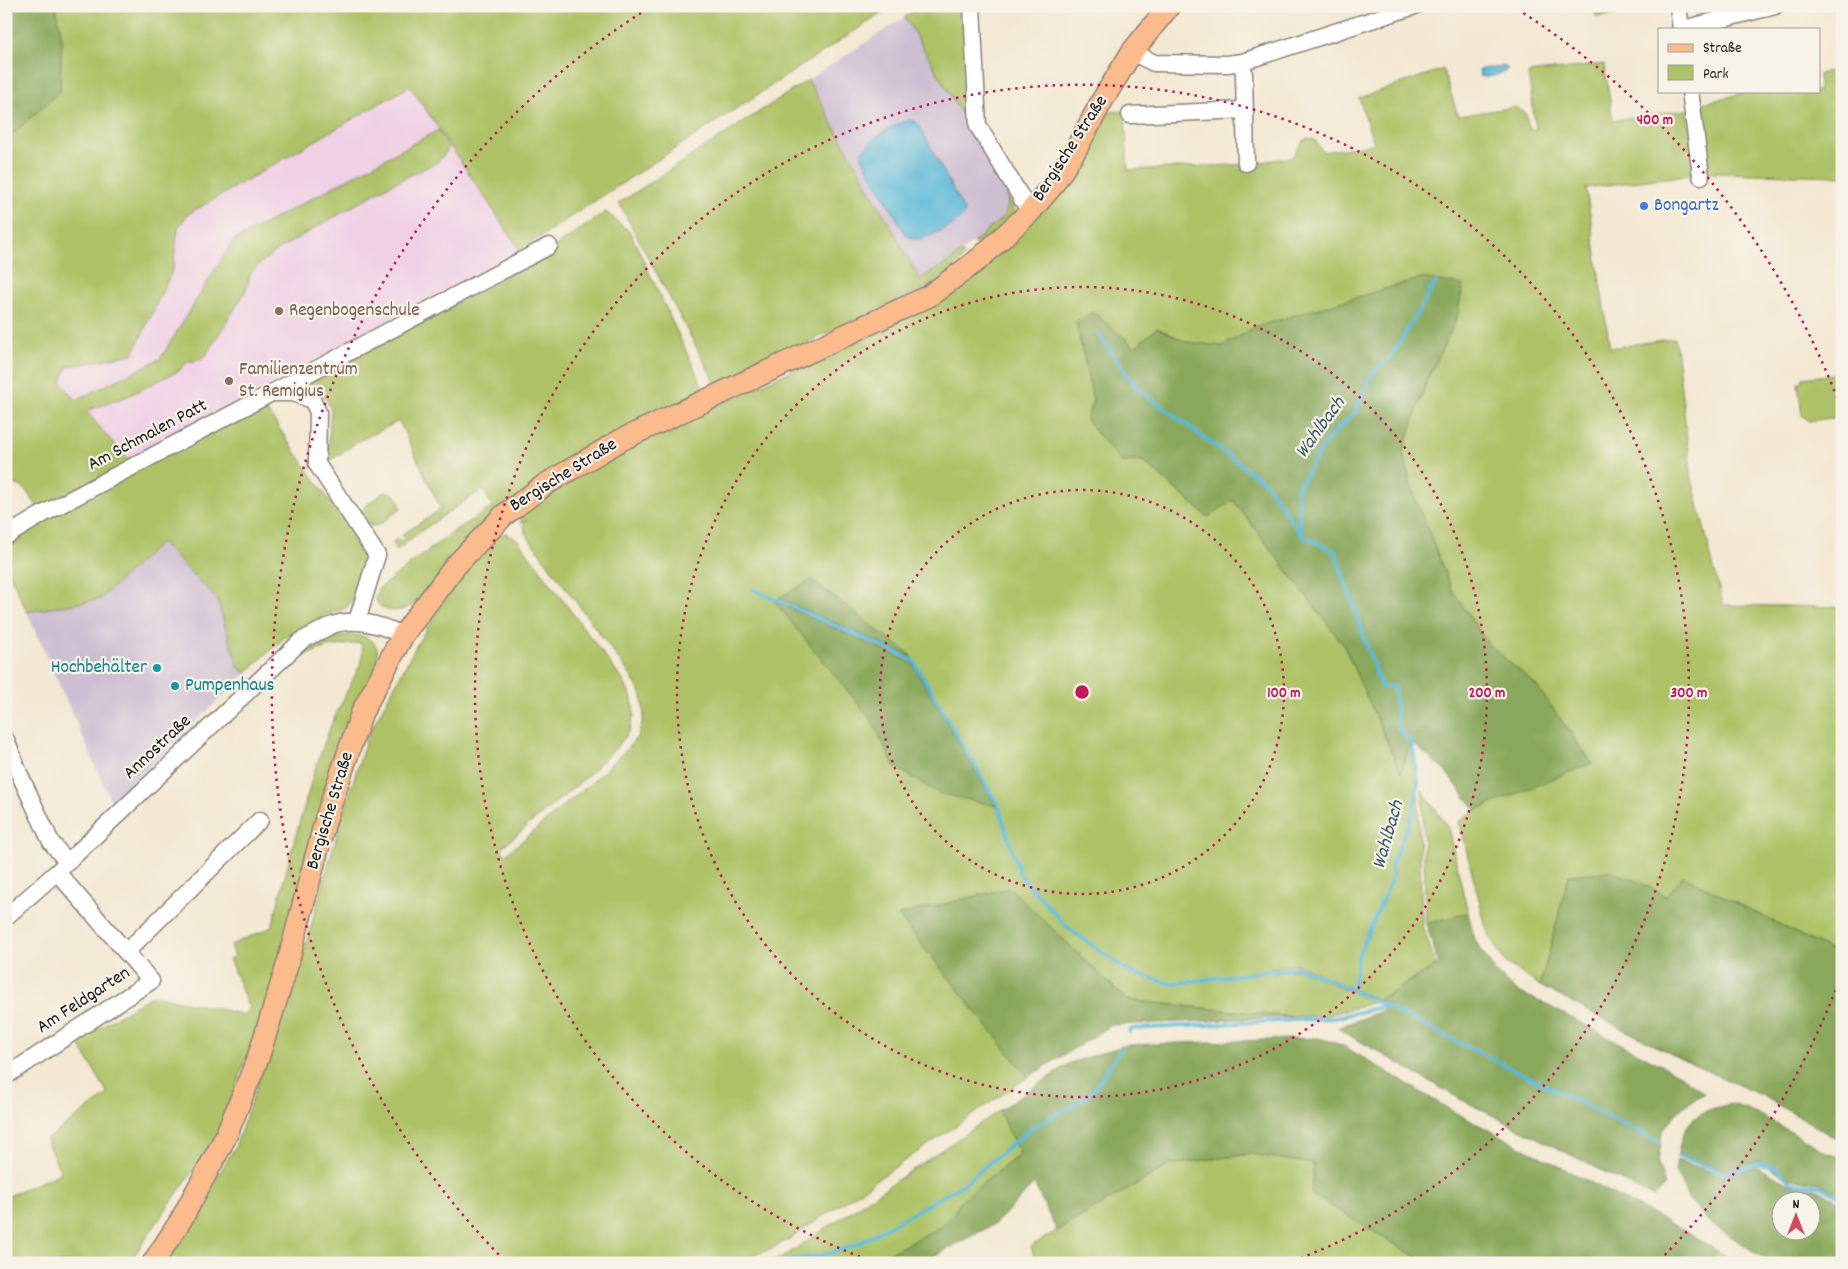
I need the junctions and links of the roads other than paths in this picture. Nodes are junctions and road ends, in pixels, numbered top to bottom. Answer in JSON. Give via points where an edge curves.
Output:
{"nodes":[{"id":1,"x":972,"y":6,"type":"edge"},
{"id":2,"x":1169,"y":6,"type":"edge"},
{"id":3,"x":1415,"y":6,"type":"edge"},
{"id":4,"x":1678,"y":6,"type":"edge"},
{"id":5,"x":1775,"y":6,"type":"edge"},
{"id":6,"x":1682,"y":28,"type":"edge"},
{"id":7,"x":1686,"y":28,"type":"edge"},
{"id":8,"x":1132,"y":52,"type":"junction"},
{"id":9,"x":1242,"y":62,"type":"junction"},
{"id":10,"x":1690,"y":92,"type":"edge"},
{"id":11,"x":1245,"y":110,"type":"junction"},
{"id":12,"x":1130,"y":115,"type":"dead end"},
{"id":13,"x":1246,"y":163,"type":"dead end"},
{"id":14,"x":1701,"y":176,"type":"dead end"},
{"id":15,"x":1030,"y":212,"type":"junction"},
{"id":16,"x":549,"y":246,"type":"dead end"},
{"id":17,"x":272,"y":393,"type":"junction"},
{"id":18,"x":6,"y":536,"type":"edge"},
{"id":19,"x":357,"y":622,"type":"junction"},
{"id":20,"x":403,"y":635,"type":"junction"},
{"id":21,"x":6,"y":740,"type":"edge"},
{"id":22,"x":260,"y":820,"type":"dead end"},
{"id":23,"x":62,"y":867,"type":"junction"},
{"id":24,"x":6,"y":917,"type":"edge"},
{"id":25,"x":127,"y":951,"type":"junction"},
{"id":26,"x":6,"y":1076,"type":"edge"},
{"id":27,"x":153,"y":1263,"type":"edge"}],
"edges":[{"from":1,"to":15,"type":"street","via":[[978,126]]},
{"from":2,"to":8,"type":"main road","name":"Bergische Straße"},
{"from":3,"to":9,"type":"street"},
{"from":4,"to":6,"type":"street"},
{"from":5,"to":7,"type":"street"},
{"from":8,"to":9,"type":"street","via":[[1154,63]]},
{"from":8,"to":15,"type":"main road","name":"Bergische Straße","via":[[1075,151]]},
{"from":9,"to":11,"type":"street"},
{"from":10,"to":14,"type":"street"},
{"from":11,"to":12,"type":"street"},
{"from":11,"to":13,"type":"street"},
{"from":15,"to":20,"type":"main road","name":"Bergische Straße","via":[[979,260],[929,296],[621,440],[546,484],[504,514],[456,565]]},
{"from":16,"to":17,"type":"street","name":"Am Schmalen Patt"},
{"from":17,"to":18,"type":"street","name":"Am Schmalen Patt"},
{"from":17,"to":19,"type":"street","via":[[293,393],[312,400],[318,412],[317,464],[377,555]]},
{"from":19,"to":20,"type":"street","name":"Annostraße","via":[[383,626]]},
{"from":19,"to":23,"type":"street","name":"Annostraße","via":[[332,625],[301,641]]},
{"from":20,"to":27,"type":"main road","name":"Bergische Straße","via":[[362,712],[326,818],[287,966],[258,1058],[225,1138],[181,1220]]},
{"from":21,"to":23,"type":"street","name":"Am Feldgarten"},
{"from":22,"to":25,"type":"street","name":"Am Feldgarten"},
{"from":23,"to":24,"type":"street","name":"Annostraße"},
{"from":23,"to":25,"type":"street","name":"Am Feldgarten"},
{"from":25,"to":26,"type":"street","name":"Am Feldgarten","via":[[151,981]]}]}
